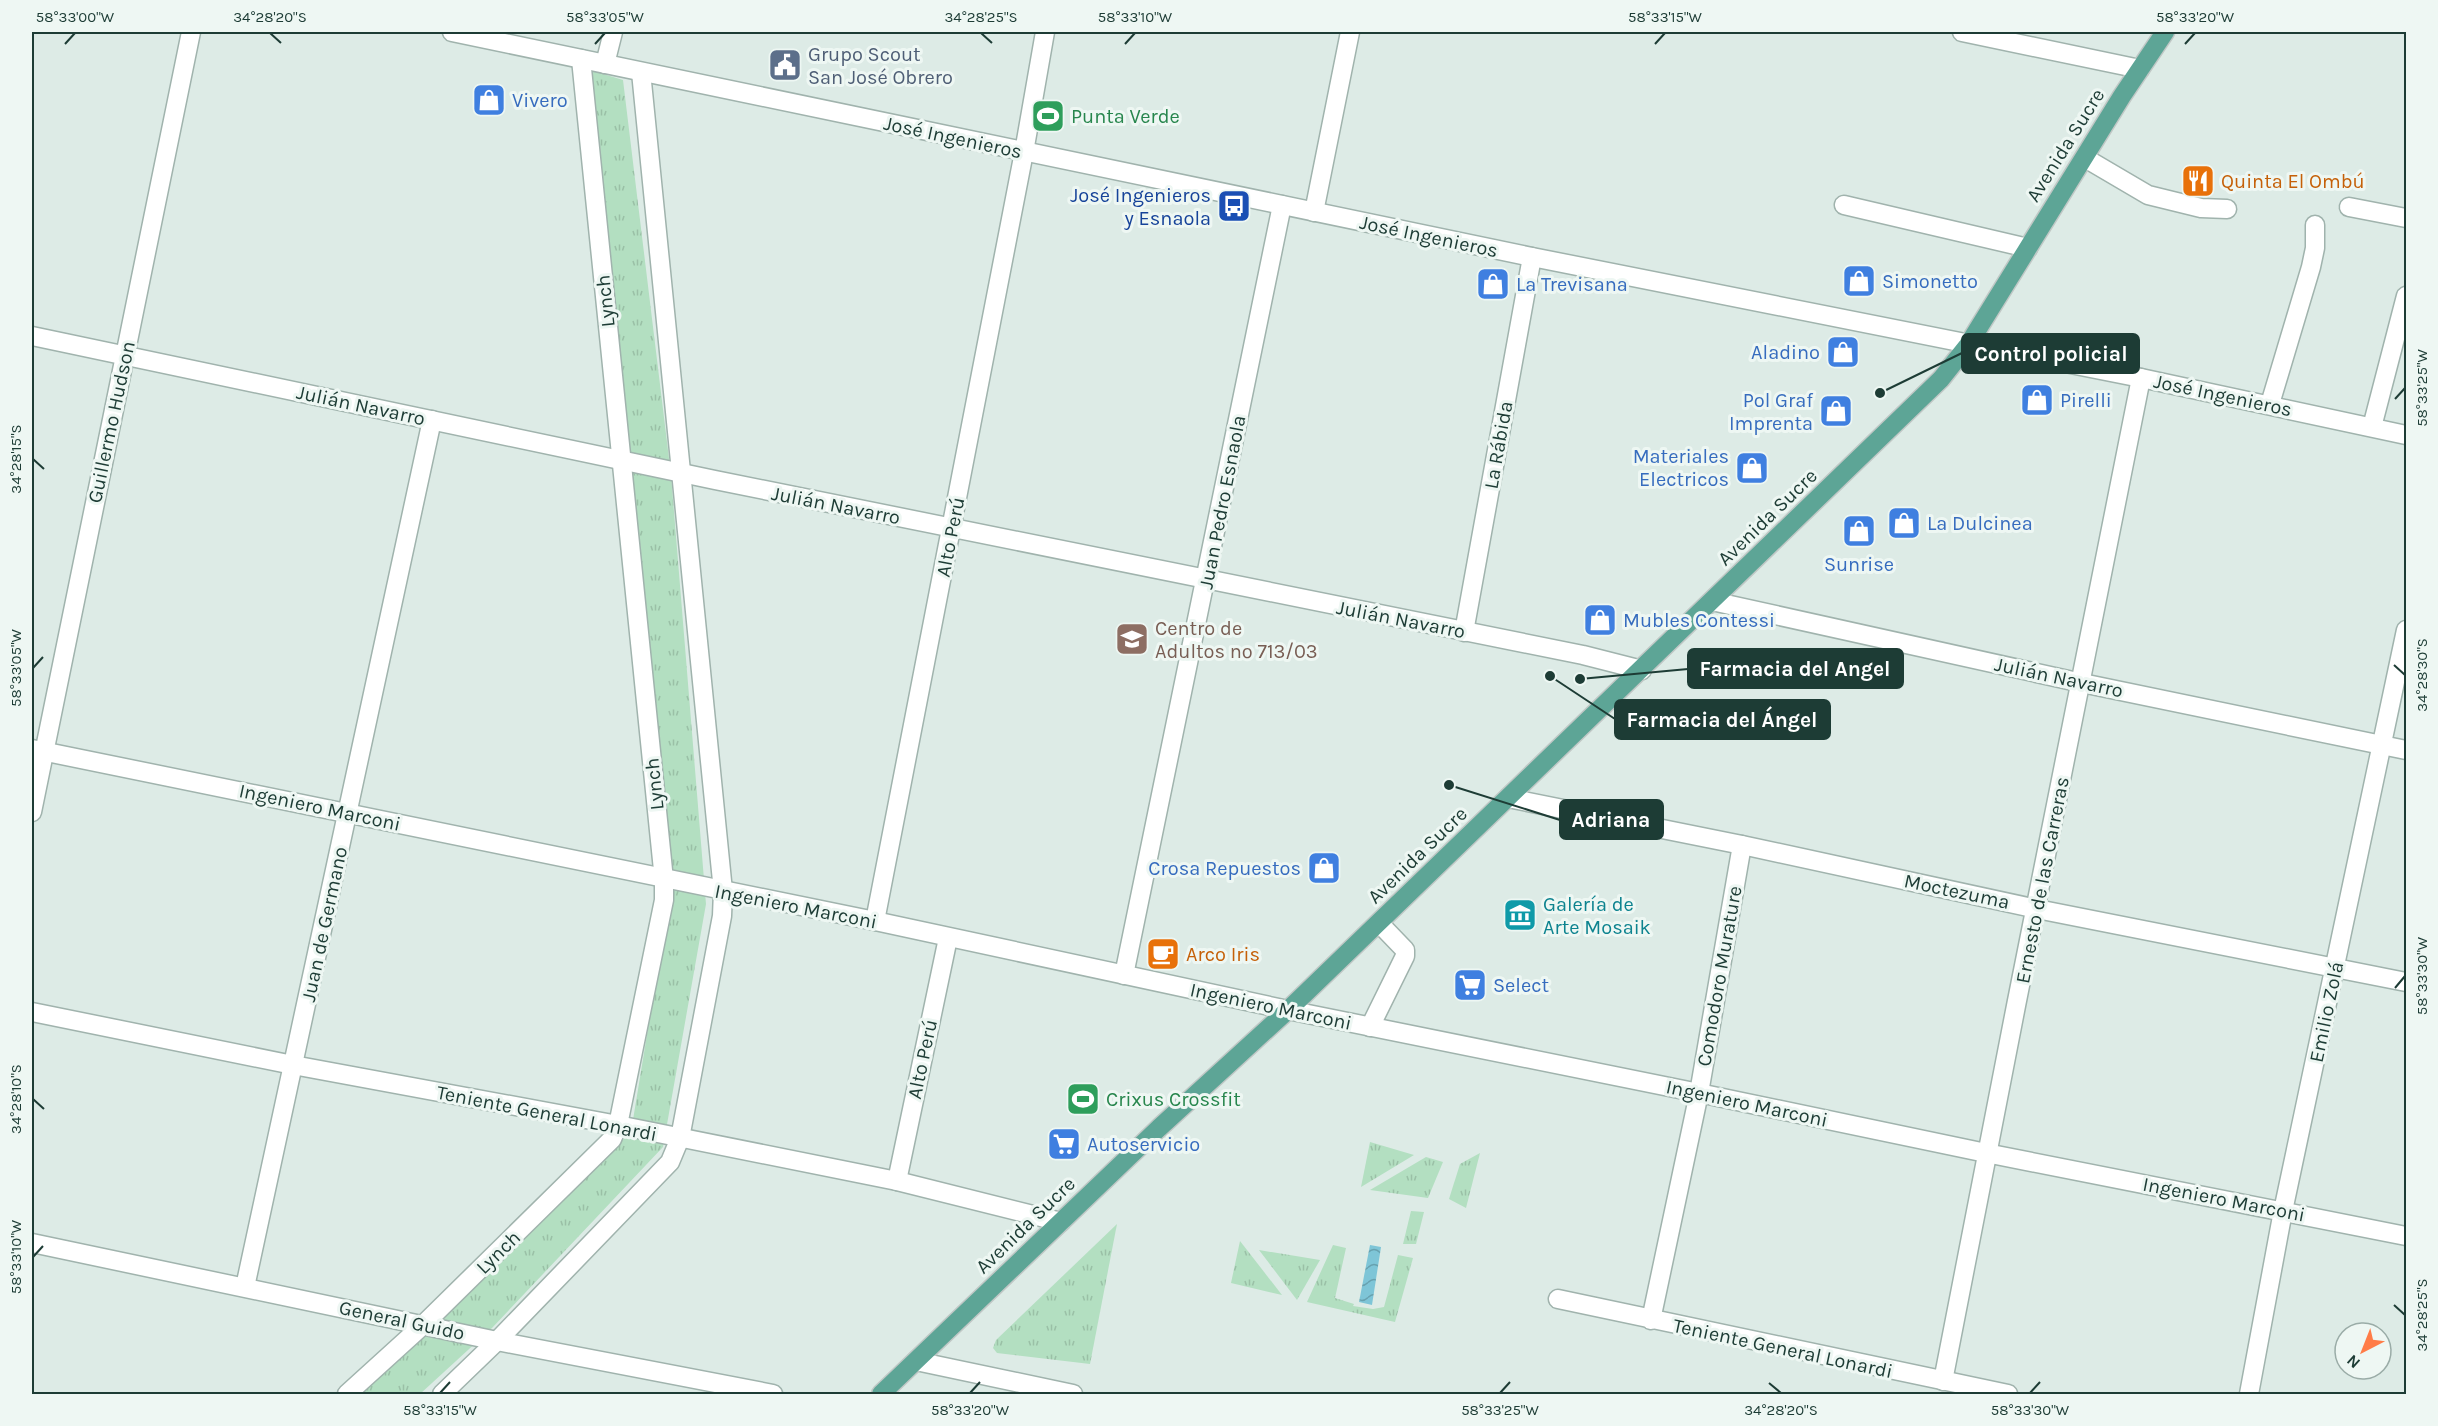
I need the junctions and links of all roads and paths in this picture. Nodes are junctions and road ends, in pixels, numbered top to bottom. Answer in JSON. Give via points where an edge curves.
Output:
{"nodes":[{"id":1,"x":191,"y":32,"type":"edge"},
{"id":2,"x":452,"y":32,"type":"edge"},
{"id":3,"x":613,"y":32,"type":"edge"},
{"id":4,"x":1044,"y":32,"type":"edge"},
{"id":5,"x":1350,"y":32,"type":"edge"},
{"id":6,"x":1962,"y":32,"type":"edge"},
{"id":7,"x":2165,"y":32,"type":"edge"},
{"id":8,"x":581,"y":59,"type":"junction"},
{"id":9,"x":605,"y":64,"type":"junction"},
{"id":10,"x":2140,"y":69,"type":"junction"},
{"id":11,"x":641,"y":72,"type":"junction"},
{"id":12,"x":1024,"y":152,"type":"junction"},
{"id":13,"x":2085,"y":158,"type":"junction"},
{"id":14,"x":1282,"y":205,"type":"junction"},
{"id":15,"x":1844,"y":205,"type":"dead end"},
{"id":16,"x":2349,"y":207,"type":"dead end"},
{"id":17,"x":2227,"y":209,"type":"dead end"},
{"id":18,"x":1314,"y":212,"type":"junction"},
{"id":19,"x":2406,"y":218,"type":"edge"},
{"id":20,"x":2315,"y":225,"type":"dead end"},
{"id":21,"x":2028,"y":248,"type":"junction"},
{"id":22,"x":1532,"y":257,"type":"junction"},
{"id":23,"x":2406,"y":296,"type":"edge"},
{"id":24,"x":32,"y":336,"type":"edge"},
{"id":25,"x":1968,"y":345,"type":"junction"},
{"id":26,"x":125,"y":356,"type":"junction"},
{"id":27,"x":2141,"y":378,"type":"junction"},
{"id":28,"x":2270,"y":404,"type":"junction"},
{"id":29,"x":432,"y":420,"type":"junction"},
{"id":30,"x":2372,"y":427,"type":"junction"},
{"id":31,"x":2406,"y":435,"type":"edge"},
{"id":32,"x":621,"y":461,"type":"junction"},
{"id":33,"x":682,"y":473,"type":"junction"},
{"id":34,"x":952,"y":528,"type":"junction"},
{"id":35,"x":1207,"y":580,"type":"junction"},
{"id":36,"x":1712,"y":601,"type":"junction"},
{"id":37,"x":2406,"y":630,"type":"edge"},
{"id":38,"x":1464,"y":632,"type":"junction"},
{"id":39,"x":1642,"y":670,"type":"junction"},
{"id":40,"x":2082,"y":683,"type":"junction"},
{"id":41,"x":2383,"y":745,"type":"junction"},
{"id":42,"x":38,"y":750,"type":"edge"},
{"id":43,"x":2406,"y":750,"type":"edge"},
{"id":44,"x":1508,"y":798,"type":"junction"},
{"id":45,"x":32,"y":812,"type":"edge"},
{"id":46,"x":349,"y":813,"type":"junction"},
{"id":47,"x":1742,"y":844,"type":"junction"},
{"id":48,"x":664,"y":880,"type":"junction"},
{"id":49,"x":723,"y":891,"type":"junction"},
{"id":50,"x":2037,"y":909,"type":"junction"},
{"id":51,"x":874,"y":921,"type":"junction"},
{"id":52,"x":1379,"y":923,"type":"junction"},
{"id":53,"x":948,"y":938,"type":"junction"},
{"id":54,"x":2335,"y":968,"type":"junction"},
{"id":55,"x":1124,"y":975,"type":"junction"},
{"id":56,"x":2406,"y":982,"type":"edge"},
{"id":57,"x":1288,"y":1010,"type":"junction"},
{"id":58,"x":32,"y":1012,"type":"edge"},
{"id":59,"x":1370,"y":1027,"type":"junction"},
{"id":60,"x":293,"y":1065,"type":"junction"},
{"id":61,"x":1699,"y":1093,"type":"junction"},
{"id":62,"x":618,"y":1125,"type":"junction"},
{"id":63,"x":680,"y":1138,"type":"junction"},
{"id":64,"x":1986,"y":1154,"type":"junction"},
{"id":65,"x":897,"y":1181,"type":"junction"},
{"id":66,"x":2283,"y":1210,"type":"junction"},
{"id":67,"x":1061,"y":1222,"type":"junction"},
{"id":68,"x":2406,"y":1236,"type":"edge"},
{"id":69,"x":32,"y":1242,"type":"edge"},
{"id":70,"x":245,"y":1287,"type":"junction"},
{"id":71,"x":1558,"y":1299,"type":"dead end"},
{"id":72,"x":1651,"y":1320,"type":"junction"},
{"id":73,"x":423,"y":1324,"type":"junction"},
{"id":74,"x":497,"y":1341,"type":"junction"},
{"id":75,"x":916,"y":1361,"type":"junction"},
{"id":76,"x":1943,"y":1381,"type":"junction"},
{"id":77,"x":1999,"y":1394,"type":"edge"},
{"id":78,"x":347,"y":1395,"type":"edge"},
{"id":79,"x":442,"y":1395,"type":"edge"},
{"id":80,"x":773,"y":1395,"type":"edge"},
{"id":81,"x":880,"y":1395,"type":"edge"},
{"id":82,"x":1074,"y":1395,"type":"edge"},
{"id":83,"x":2250,"y":1395,"type":"edge"}],
"edges":[{"from":1,"to":26,"type":"street","name":"Guillermo Hudson"},
{"from":2,"to":8,"type":"street","name":"José Ingenieros"},
{"from":3,"to":9,"type":"street"},
{"from":4,"to":12,"type":"street","name":"Alto Perú"},
{"from":5,"to":18,"type":"street"},
{"from":6,"to":10,"type":"street"},
{"from":7,"to":10,"type":"main road","name":"Avenida Sucre"},
{"from":8,"to":9,"type":"street","name":"José Ingenieros"},
{"from":8,"to":32,"type":"street","name":"Lynch"},
{"from":9,"to":11,"type":"street","name":"José Ingenieros"},
{"from":10,"to":13,"type":"main road","name":"Avenida Sucre"},
{"from":11,"to":12,"type":"street","name":"José Ingenieros"},
{"from":11,"to":33,"type":"street"},
{"from":12,"to":14,"type":"street","name":"José Ingenieros"},
{"from":12,"to":34,"type":"street","name":"Alto Perú"},
{"from":13,"to":17,"type":"street","via":[[2148,195],[2200,208]]},
{"from":13,"to":21,"type":"main road","name":"Avenida Sucre"},
{"from":14,"to":18,"type":"street","name":"José Ingenieros"},
{"from":14,"to":35,"type":"street","name":"Juan Pedro Esnaola"},
{"from":15,"to":21,"type":"street"},
{"from":16,"to":19,"type":"street"},
{"from":18,"to":22,"type":"street","name":"José Ingenieros"},
{"from":20,"to":28,"type":"street","via":[[2311,267]]},
{"from":21,"to":25,"type":"main road","name":"Avenida Sucre"},
{"from":22,"to":25,"type":"street","name":"José Ingenieros"},
{"from":22,"to":38,"type":"street","name":"La Rábida"},
{"from":23,"to":30,"type":"street"},
{"from":24,"to":26,"type":"street","name":"Julián Navarro"},
{"from":25,"to":27,"type":"street","name":"José Ingenieros"},
{"from":25,"to":36,"type":"main road","name":"Avenida Sucre","via":[[1941,379]]},
{"from":26,"to":29,"type":"street","name":"Julián Navarro"},
{"from":26,"to":42,"type":"street","name":"Guillermo Hudson"},
{"from":27,"to":28,"type":"street","name":"José Ingenieros"},
{"from":27,"to":40,"type":"street","name":"Ernesto de las Carreras"},
{"from":28,"to":30,"type":"street","name":"José Ingenieros"},
{"from":29,"to":32,"type":"street","name":"Julián Navarro"},
{"from":29,"to":46,"type":"street","name":"Juan de Germano"},
{"from":30,"to":31,"type":"street","name":"José Ingenieros"},
{"from":32,"to":33,"type":"street","name":"Julián Navarro"},
{"from":32,"to":48,"type":"street","name":"Lynch"},
{"from":33,"to":34,"type":"street","name":"Julián Navarro"},
{"from":33,"to":49,"type":"street"},
{"from":34,"to":35,"type":"street","name":"Julián Navarro"},
{"from":34,"to":51,"type":"street","name":"Alto Perú"},
{"from":35,"to":38,"type":"street","name":"Julián Navarro"},
{"from":35,"to":55,"type":"street","name":"Juan Pedro Esnaola"},
{"from":36,"to":39,"type":"main road","name":"Avenida Sucre"},
{"from":36,"to":40,"type":"street","name":"Julián Navarro"},
{"from":37,"to":41,"type":"street","name":"Emilio Zolá"},
{"from":38,"to":39,"type":"street","name":"Julián Navarro"},
{"from":39,"to":44,"type":"main road","name":"Avenida Sucre"},
{"from":40,"to":41,"type":"street","name":"Julián Navarro"},
{"from":40,"to":50,"type":"street","name":"Ernesto de las Carreras"},
{"from":41,"to":43,"type":"street","name":"Julián Navarro"},
{"from":41,"to":54,"type":"street","name":"Emilio Zolá"},
{"from":42,"to":45,"type":"street","name":"Guillermo Hudson"},
{"from":42,"to":46,"type":"street","name":"Ingeniero Marconi"},
{"from":44,"to":47,"type":"street","name":"Moctezuma"},
{"from":44,"to":52,"type":"main road","name":"Avenida Sucre"},
{"from":46,"to":48,"type":"street","name":"Ingeniero Marconi"},
{"from":46,"to":60,"type":"street","name":"Juan de Germano"},
{"from":47,"to":50,"type":"street","name":"Moctezuma"},
{"from":47,"to":61,"type":"street","name":"Comodoro Murature"},
{"from":48,"to":49,"type":"street","name":"Ingeniero Marconi"},
{"from":48,"to":62,"type":"street","name":"Lynch","via":[[664,900]]},
{"from":49,"to":51,"type":"street","name":"Ingeniero Marconi"},
{"from":49,"to":63,"type":"street","via":[[722,916]]},
{"from":50,"to":54,"type":"street","name":"Moctezuma"},
{"from":50,"to":64,"type":"street","name":"Ernesto de las Carreras"},
{"from":51,"to":53,"type":"street","name":"Ingeniero Marconi"},
{"from":52,"to":57,"type":"main road","name":"Avenida Sucre"},
{"from":52,"to":59,"type":"street","via":[[1405,950],[1405,956]]},
{"from":53,"to":55,"type":"street","name":"Ingeniero Marconi"},
{"from":53,"to":65,"type":"street","name":"Alto Perú"},
{"from":54,"to":56,"type":"street","name":"Moctezuma"},
{"from":54,"to":66,"type":"street","name":"Emilio Zolá"},
{"from":55,"to":57,"type":"street","name":"Ingeniero Marconi"},
{"from":57,"to":59,"type":"street","name":"Ingeniero Marconi"},
{"from":57,"to":67,"type":"main road","name":"Avenida Sucre"},
{"from":58,"to":60,"type":"street","name":"Teniente General Lonardi"},
{"from":59,"to":61,"type":"street","name":"Ingeniero Marconi"},
{"from":60,"to":62,"type":"street","name":"Teniente General Lonardi"},
{"from":60,"to":70,"type":"street","name":"Juan de Germano"},
{"from":61,"to":64,"type":"street","name":"Ingeniero Marconi"},
{"from":61,"to":72,"type":"street","name":"Comodoro Murature"},
{"from":62,"to":63,"type":"street","name":"Teniente General Lonardi"},
{"from":62,"to":73,"type":"street","name":"Lynch","via":[[603,1150]]},
{"from":63,"to":65,"type":"street","name":"Teniente General Lonardi"},
{"from":63,"to":74,"type":"street","via":[[661,1173]]},
{"from":64,"to":66,"type":"street","name":"Ingeniero Marconi"},
{"from":64,"to":76,"type":"street","name":"Ernesto de las Carreras"},
{"from":65,"to":67,"type":"street","name":"Teniente General Lonardi"},
{"from":66,"to":68,"type":"street","name":"Ingeniero Marconi"},
{"from":66,"to":83,"type":"street","name":"Emilio Zolá"},
{"from":67,"to":75,"type":"main road","name":"Avenida Sucre"},
{"from":69,"to":70,"type":"street","name":"General Guido"},
{"from":70,"to":73,"type":"street","name":"General Guido"},
{"from":71,"to":72,"type":"street","name":"Teniente General Lonardi"},
{"from":72,"to":76,"type":"street","name":"Teniente General Lonardi"},
{"from":73,"to":74,"type":"street","name":"General Guido"},
{"from":73,"to":78,"type":"street","name":"Lynch"},
{"from":74,"to":79,"type":"street"},
{"from":74,"to":80,"type":"street","name":"General Guido"},
{"from":75,"to":81,"type":"main road","name":"Avenida Sucre"},
{"from":75,"to":82,"type":"street"},
{"from":76,"to":77,"type":"street","name":"Teniente General Lonardi"}]}
